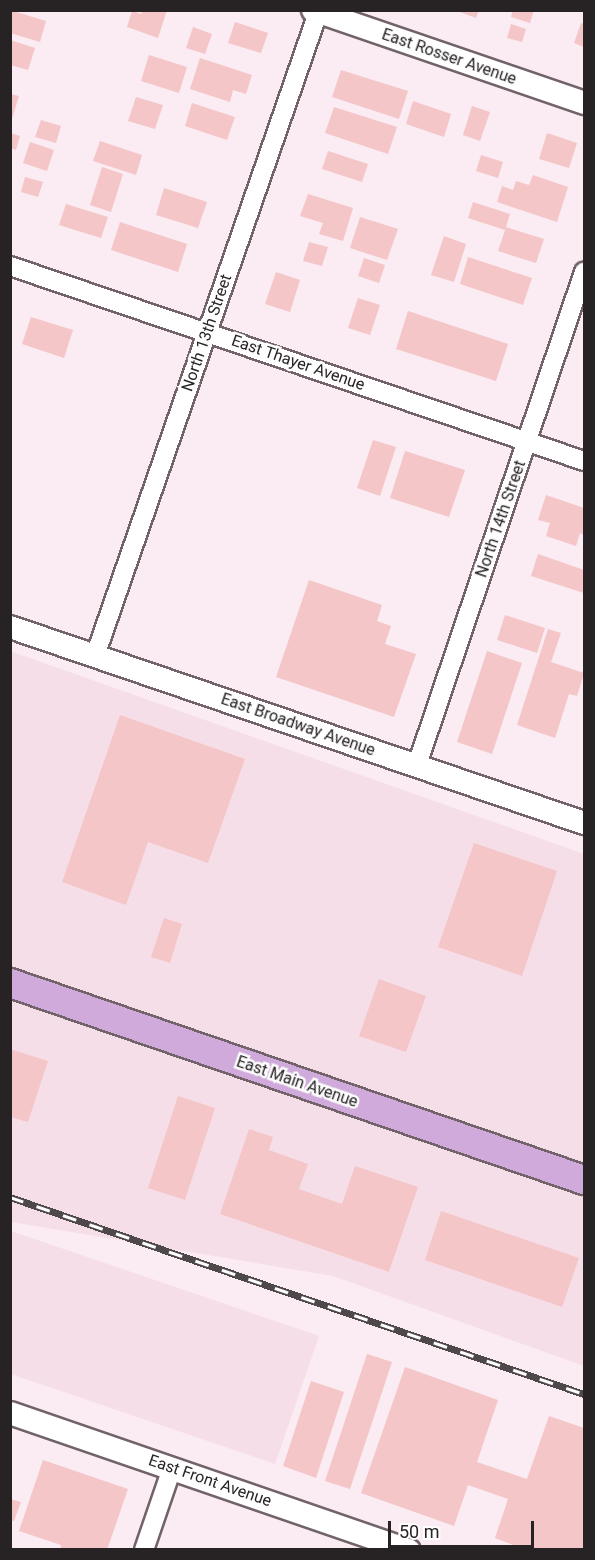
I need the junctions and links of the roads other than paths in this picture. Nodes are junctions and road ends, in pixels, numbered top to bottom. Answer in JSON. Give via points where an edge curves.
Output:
{"nodes":[{"id":1,"x":317,"y":11,"type":"edge"},
{"id":2,"x":585,"y":103,"type":"edge"},
{"id":3,"x":10,"y":266,"type":"edge"},
{"id":4,"x":585,"y":272,"type":"edge"},
{"id":5,"x":208,"y":332,"type":"junction"},
{"id":6,"x":526,"y":441,"type":"junction"},
{"id":7,"x":585,"y":461,"type":"edge"},
{"id":8,"x":10,"y":627,"type":"edge"},
{"id":9,"x":95,"y":656,"type":"junction"},
{"id":10,"x":417,"y":765,"type":"junction"},
{"id":11,"x":585,"y":823,"type":"edge"},
{"id":12,"x":10,"y":983,"type":"edge"},
{"id":13,"x":585,"y":1180,"type":"edge"},
{"id":14,"x":10,"y":1413,"type":"edge"},
{"id":15,"x":172,"y":1468,"type":"junction"},
{"id":16,"x":144,"y":1550,"type":"edge"},
{"id":17,"x":409,"y":1550,"type":"edge"}],
"edges":[{"from":1,"to":2,"type":"street","name":"East Rosser Avenue"},
{"from":1,"to":5,"type":"street","name":"North 13th Street"},
{"from":3,"to":5,"type":"street","name":"East Thayer Avenue"},
{"from":4,"to":6,"type":"street","name":"North 14th Street"},
{"from":5,"to":6,"type":"street","name":"East Thayer Avenue"},
{"from":5,"to":9,"type":"street","name":"North 13th Street"},
{"from":6,"to":7,"type":"street","name":"East Thayer Avenue"},
{"from":6,"to":10,"type":"street","name":"North 14th Street"},
{"from":8,"to":9,"type":"street","name":"East Broadway Avenue"},
{"from":9,"to":10,"type":"street","name":"East Broadway Avenue"},
{"from":10,"to":11,"type":"street","name":"East Broadway Avenue"},
{"from":12,"to":13,"type":"main road","name":"East Main Avenue"},
{"from":14,"to":15,"type":"street","name":"East Front Avenue"},
{"from":15,"to":16,"type":"street"},
{"from":15,"to":17,"type":"street","name":"East Front Avenue"}]}
